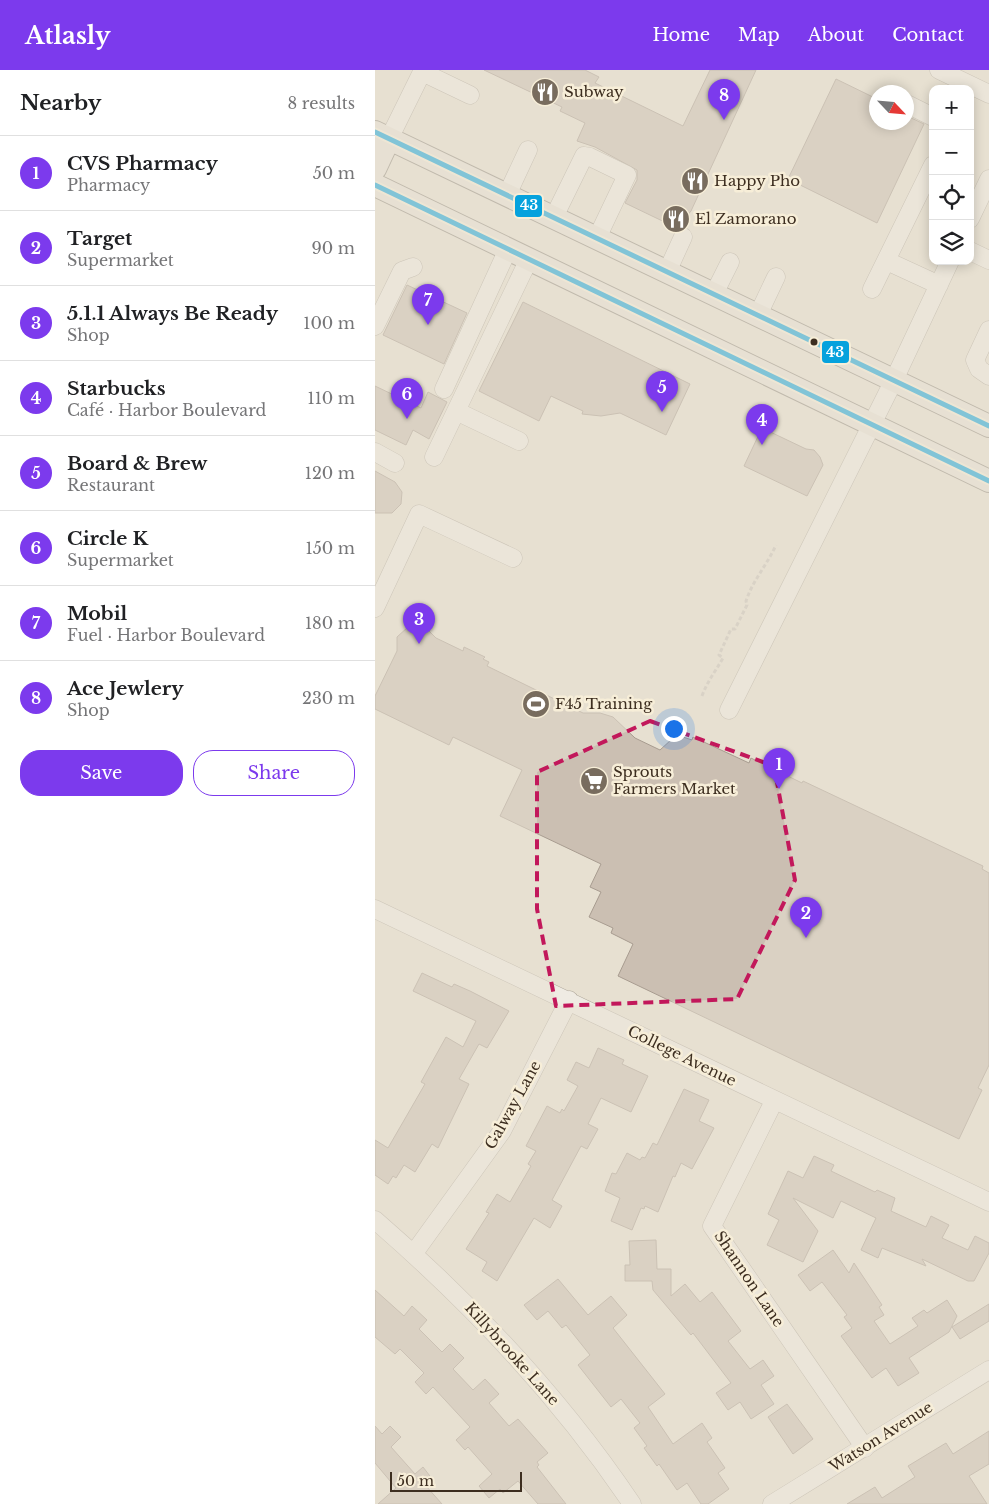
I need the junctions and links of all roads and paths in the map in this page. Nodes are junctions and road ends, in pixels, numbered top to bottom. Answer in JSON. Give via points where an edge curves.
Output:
{"nodes":[{"id":1,"x":939,"y":70,"type":"edge"},
{"id":2,"x":422,"y":71,"type":"edge"},
{"id":3,"x":966,"y":85,"type":"edge"},
{"id":4,"x":974,"y":88,"type":"edge"},
{"id":5,"x":989,"y":94,"type":"edge"},
{"id":6,"x":470,"y":95,"type":"dead end"},
{"id":7,"x":914,"y":107,"type":"edge"},
{"id":8,"x":929,"y":114,"type":"edge"},
{"id":9,"x":382,"y":136,"type":"edge"},
{"id":10,"x":528,"y":150,"type":"dead end"},
{"id":11,"x":375,"y":169,"type":"edge"},
{"id":12,"x":929,"y":173,"type":"edge"},
{"id":13,"x":989,"y":179,"type":"edge"},
{"id":14,"x":375,"y":185,"type":"edge"},
{"id":15,"x":507,"y":195,"type":"junction"},
{"id":16,"x":974,"y":211,"type":"edge"},
{"id":17,"x":554,"y":217,"type":"junction"},
{"id":18,"x":683,"y":237,"type":"dead end"},
{"id":19,"x":597,"y":238,"type":"junction"},
{"id":20,"x":509,"y":249,"type":"junction"},
{"id":21,"x":974,"y":253,"type":"edge"},
{"id":22,"x":529,"y":259,"type":"junction"},
{"id":23,"x":989,"y":260,"type":"edge"},
{"id":24,"x":887,"y":261,"type":"junction"},
{"id":25,"x":730,"y":262,"type":"dead end"},
{"id":26,"x":948,"y":265,"type":"edge"},
{"id":27,"x":413,"y":267,"type":"dead end"},
{"id":28,"x":667,"y":272,"type":"junction"},
{"id":29,"x":776,"y":277,"type":"dead end"},
{"id":30,"x":939,"y":285,"type":"junction"},
{"id":31,"x":872,"y":289,"type":"dead end"},
{"id":32,"x":715,"y":294,"type":"junction"},
{"id":33,"x":758,"y":315,"type":"junction"},
{"id":34,"x":375,"y":326,"type":"edge"},
{"id":35,"x":989,"y":330,"type":"edge"},
{"id":36,"x":987,"y":370,"type":"edge"},
{"id":37,"x":894,"y":380,"type":"junction"},
{"id":38,"x":444,"y":389,"type":"dead end"},
{"id":39,"x":455,"y":411,"type":"junction"},
{"id":40,"x":872,"y":425,"type":"junction"},
{"id":41,"x":989,"y":426,"type":"edge"},
{"id":42,"x":519,"y":441,"type":"dead end"},
{"id":43,"x":375,"y":452,"type":"edge"},
{"id":44,"x":434,"y":456,"type":"dead end"},
{"id":45,"x":395,"y":462,"type":"dead end"},
{"id":46,"x":989,"y":481,"type":"edge"},
{"id":47,"x":776,"y":545,"type":"dead end"},
{"id":48,"x":513,"y":558,"type":"dead end"},
{"id":49,"x":375,"y":608,"type":"edge"},
{"id":50,"x":702,"y":696,"type":"dead end"},
{"id":51,"x":729,"y":710,"type":"dead end"},
{"id":52,"x":375,"y":909,"type":"edge"},
{"id":53,"x":569,"y":1000,"type":"junction"},
{"id":54,"x":774,"y":1101,"type":"junction"},
{"id":55,"x":989,"y":1202,"type":"edge"},
{"id":56,"x":375,"y":1220,"type":"edge"},
{"id":57,"x":413,"y":1253,"type":"junction"},
{"id":58,"x":989,"y":1370,"type":"edge"},
{"id":59,"x":865,"y":1448,"type":"junction"},
{"id":60,"x":632,"y":1504,"type":"edge"},
{"id":61,"x":772,"y":1504,"type":"edge"}],
"edges":[{"from":1,"to":3,"type":"street"},
{"from":2,"to":6,"type":"street"},
{"from":2,"to":9,"type":"street"},
{"from":4,"to":5,"type":"street"},
{"from":7,"to":8,"type":"street"},
{"from":9,"to":11,"type":"main road"},
{"from":9,"to":15,"type":"main road"},
{"from":10,"to":15,"type":"street"},
{"from":12,"to":24,"type":"street"},
{"from":13,"to":16,"type":"street"},
{"from":14,"to":20,"type":"main road"},
{"from":15,"to":17,"type":"main road"},
{"from":17,"to":19,"type":"main road"},
{"from":17,"to":19,"type":"street","via":[[584,156],[605,164],[627,175]]},
{"from":18,"to":28,"type":"street"},
{"from":19,"to":28,"type":"main road"},
{"from":20,"to":22,"type":"main road"},
{"from":20,"to":38,"type":"street"},
{"from":21,"to":23,"type":"street"},
{"from":22,"to":39,"type":"street"},
{"from":22,"to":40,"type":"main road"},
{"from":24,"to":30,"type":"street"},
{"from":24,"to":31,"type":"street"},
{"from":25,"to":32,"type":"street"},
{"from":26,"to":30,"type":"street"},
{"from":27,"to":34,"type":"street","via":[[402,271]]},
{"from":28,"to":32,"type":"main road"},
{"from":29,"to":33,"type":"street"},
{"from":30,"to":37,"type":"street"},
{"from":32,"to":33,"type":"main road"},
{"from":33,"to":37,"type":"main road"},
{"from":35,"to":36,"type":"street","via":[[975,360],[979,369]]},
{"from":37,"to":40,"type":"street"},
{"from":37,"to":41,"type":"main road"},
{"from":39,"to":42,"type":"street"},
{"from":39,"to":44,"type":"street"},
{"from":40,"to":46,"type":"main road"},
{"from":40,"to":51,"type":"street"},
{"from":43,"to":45,"type":"street"},
{"from":47,"to":50,"type":"path","via":[[765,568],[753,582],[747,605],[735,629],[731,630],[719,655],[723,658],[709,678]]},
{"from":48,"to":49,"type":"street","via":[[419,514]]},
{"from":52,"to":53,"type":"street","name":"College Avenue"},
{"from":53,"to":54,"type":"street","name":"College Avenue"},
{"from":53,"to":57,"type":"street","name":"Galway Lane","via":[[502,1131]]},
{"from":54,"to":55,"type":"street","name":"College Avenue"},
{"from":54,"to":59,"type":"street","name":"Shannon Lane","via":[[712,1226]]},
{"from":56,"to":57,"type":"street","name":"Killybrooke Lane"},
{"from":57,"to":60,"type":"street","name":"Killybrooke Lane","via":[[485,1322],[542,1385]]},
{"from":58,"to":59,"type":"street","name":"Watson Avenue"},
{"from":59,"to":61,"type":"street","name":"Watson Avenue"}]}
